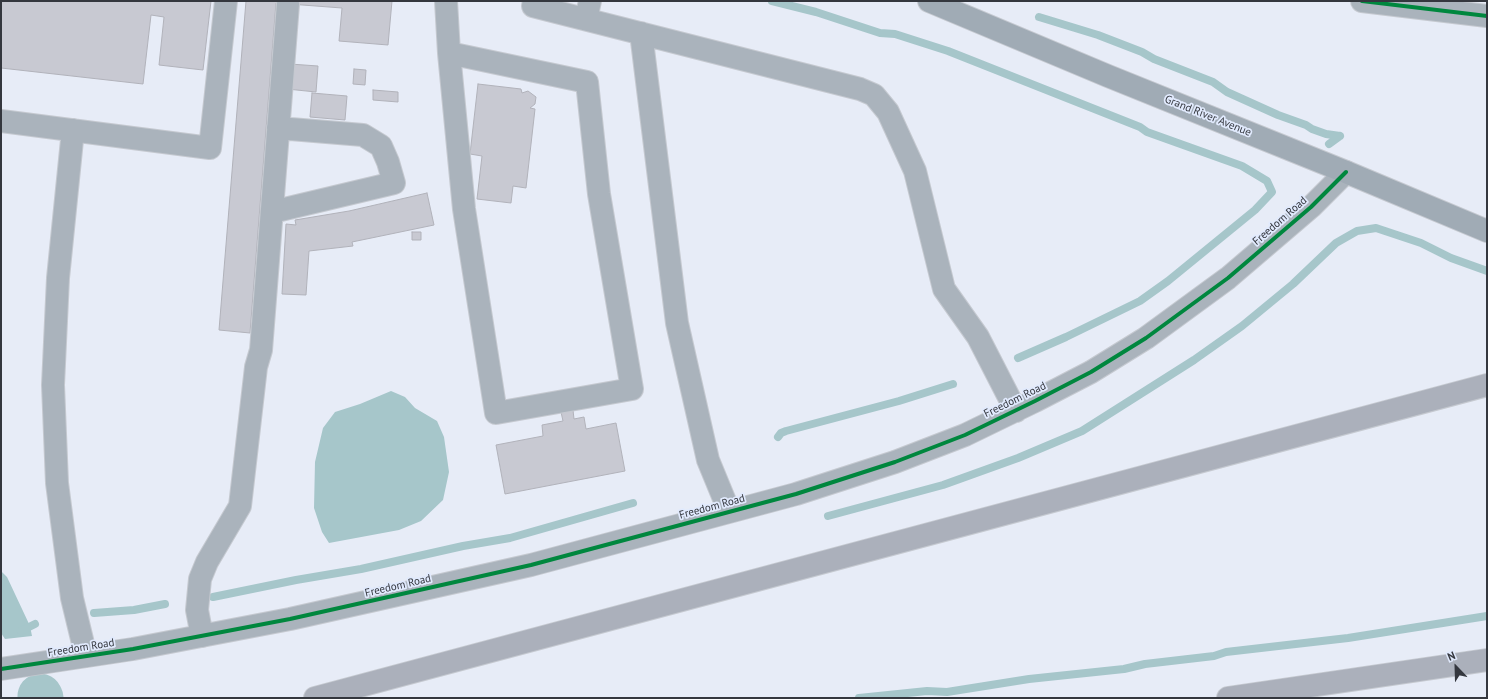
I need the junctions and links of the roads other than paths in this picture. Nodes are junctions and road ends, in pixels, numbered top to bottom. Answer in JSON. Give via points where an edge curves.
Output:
{"nodes":[{"id":1,"x":226,"y":1,"type":"edge"},
{"id":2,"x":446,"y":1,"type":"edge"},
{"id":3,"x":534,"y":1,"type":"edge"},
{"id":4,"x":929,"y":1,"type":"edge"},
{"id":5,"x":1362,"y":1,"type":"edge"},
{"id":6,"x":288,"y":4,"type":"dead end"},
{"id":7,"x":588,"y":10,"type":"edge"},
{"id":8,"x":1487,"y":16,"type":"edge"},
{"id":9,"x":641,"y":33,"type":"junction"},
{"id":10,"x":449,"y":53,"type":"junction"},
{"id":11,"x":1,"y":120,"type":"edge"},
{"id":12,"x":278,"y":128,"type":"junction"},
{"id":13,"x":73,"y":130,"type":"junction"},
{"id":14,"x":1346,"y":172,"type":"junction"},
{"id":15,"x":272,"y":212,"type":"junction"},
{"id":16,"x":1487,"y":231,"type":"edge"},
{"id":17,"x":1487,"y":386,"type":"edge"},
{"id":18,"x":1016,"y":411,"type":"junction"},
{"id":19,"x":728,"y":511,"type":"junction"},
{"id":20,"x":202,"y":636,"type":"junction"},
{"id":21,"x":86,"y":656,"type":"junction"},
{"id":22,"x":1487,"y":660,"type":"edge"},
{"id":23,"x":1,"y":670,"type":"edge"},
{"id":24,"x":316,"y":698,"type":"edge"},
{"id":25,"x":1228,"y":698,"type":"edge"}],
"edges":[{"from":1,"to":13,"type":"street","via":[[210,148]]},
{"from":2,"to":10,"type":"street"},
{"from":3,"to":7,"type":"street","via":[[533,6]]},
{"from":4,"to":14,"type":"main road","name":"Grand River Avenue"},
{"from":5,"to":8,"type":"street"},
{"from":6,"to":12,"type":"street"},
{"from":7,"to":9,"type":"street"},
{"from":9,"to":18,"type":"street","via":[[860,89],[874,96],[888,112],[915,171],[944,289],[978,337]]},
{"from":9,"to":19,"type":"street","via":[[677,323],[708,460]]},
{"from":10,"to":10,"type":"street","via":[[464,209],[496,413],[632,389],[599,194],[587,82]]},
{"from":11,"to":13,"type":"street"},
{"from":12,"to":15,"type":"street"},
{"from":12,"to":15,"type":"street","via":[[363,134],[381,146],[394,183]]},
{"from":13,"to":21,"type":"street","via":[[58,278],[53,385],[57,483],[72,598]]},
{"from":14,"to":16,"type":"main road","name":"Grand River Avenue"},
{"from":14,"to":18,"type":"street","name":"Freedom Road","via":[[1311,207],[1228,278],[1146,338],[1091,372]]},
{"from":15,"to":20,"type":"street","via":[[261,350],[256,367],[240,506],[200,578],[197,610]]},
{"from":17,"to":24,"type":"highway"},
{"from":18,"to":19,"type":"street","name":"Freedom Road","via":[[965,435],[895,462],[796,494]]},
{"from":19,"to":20,"type":"street","name":"Freedom Road","via":[[531,565]]},
{"from":20,"to":21,"type":"street","name":"Freedom Road"},
{"from":21,"to":23,"type":"street","name":"Freedom Road"},
{"from":22,"to":25,"type":"highway"}]}
